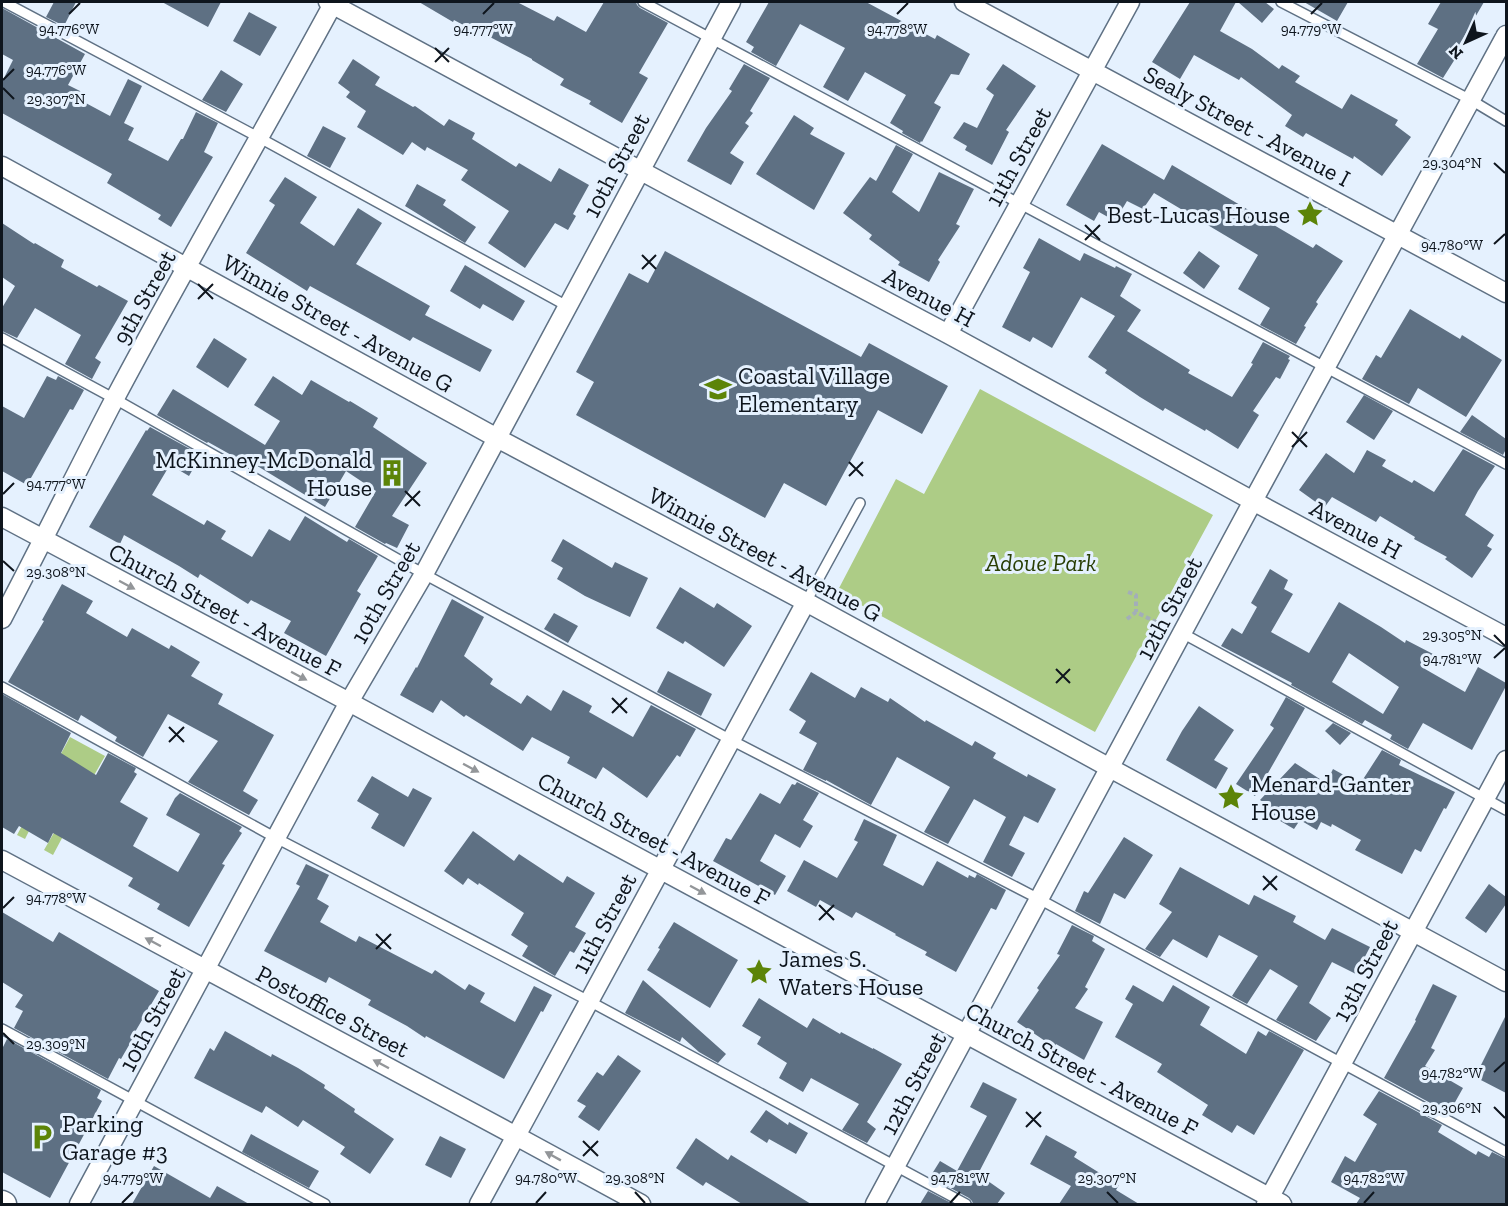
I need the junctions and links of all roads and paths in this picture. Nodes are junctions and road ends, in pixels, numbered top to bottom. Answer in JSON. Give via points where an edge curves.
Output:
{"nodes":[{"id":1,"x":4,"y":2,"type":"edge"},
{"id":2,"x":332,"y":2,"type":"edge"},
{"id":3,"x":643,"y":2,"type":"edge"},
{"id":4,"x":731,"y":2,"type":"edge"},
{"id":5,"x":964,"y":2,"type":"edge"},
{"id":6,"x":1130,"y":2,"type":"edge"},
{"id":7,"x":1281,"y":2,"type":"edge"},
{"id":8,"x":1506,"y":35,"type":"edge"},
{"id":9,"x":711,"y":39,"type":"junction"},
{"id":10,"x":1093,"y":71,"type":"junction"},
{"id":11,"x":1471,"y":100,"type":"junction"},
{"id":12,"x":1506,"y":121,"type":"edge"},
{"id":13,"x":258,"y":137,"type":"junction"},
{"id":14,"x":2,"y":166,"type":"edge"},
{"id":15,"x":640,"y":170,"type":"junction"},
{"id":16,"x":1019,"y":204,"type":"junction"},
{"id":17,"x":1398,"y":235,"type":"junction"},
{"id":18,"x":187,"y":267,"type":"junction"},
{"id":19,"x":1506,"y":293,"type":"edge"},
{"id":20,"x":567,"y":306,"type":"junction"},
{"id":21,"x":948,"y":334,"type":"junction"},
{"id":22,"x":2,"y":338,"type":"edge"},
{"id":23,"x":1326,"y":367,"type":"junction"},
{"id":24,"x":115,"y":399,"type":"junction"},
{"id":25,"x":497,"y":438,"type":"junction"},
{"id":26,"x":1506,"y":464,"type":"edge"},
{"id":27,"x":1253,"y":501,"type":"junction"},
{"id":28,"x":860,"y":503,"type":"dead end"},
{"id":29,"x":2,"y":517,"type":"edge"},
{"id":30,"x":44,"y":540,"type":"junction"},
{"id":31,"x":424,"y":574,"type":"junction"},
{"id":32,"x":1128,"y":592,"type":"dead end"},
{"id":33,"x":806,"y":602,"type":"junction"},
{"id":34,"x":1136,"y":612,"type":"junction"},
{"id":35,"x":2,"y":619,"type":"edge"},
{"id":36,"x":1127,"y":619,"type":"dead end"},
{"id":37,"x":1158,"y":623,"type":"dead end"},
{"id":38,"x":1182,"y":633,"type":"junction"},
{"id":39,"x":1506,"y":637,"type":"edge"},
{"id":40,"x":2,"y":687,"type":"edge"},
{"id":41,"x":349,"y":702,"type":"junction"},
{"id":42,"x":731,"y":740,"type":"junction"},
{"id":43,"x":1506,"y":760,"type":"edge"},
{"id":44,"x":1110,"y":768,"type":"junction"},
{"id":45,"x":1485,"y":798,"type":"junction"},
{"id":46,"x":1506,"y":810,"type":"edge"},
{"id":47,"x":276,"y":838,"type":"junction"},
{"id":48,"x":2,"y":860,"type":"edge"},
{"id":49,"x":660,"y":870,"type":"junction"},
{"id":50,"x":1039,"y":899,"type":"junction"},
{"id":51,"x":1413,"y":931,"type":"junction"},
{"id":52,"x":206,"y":970,"type":"junction"},
{"id":53,"x":1506,"y":982,"type":"edge"},
{"id":54,"x":589,"y":1001,"type":"junction"},
{"id":55,"x":2,"y":1029,"type":"edge"},
{"id":56,"x":967,"y":1034,"type":"junction"},
{"id":57,"x":1342,"y":1063,"type":"junction"},
{"id":58,"x":135,"y":1102,"type":"junction"},
{"id":59,"x":516,"y":1136,"type":"junction"},
{"id":60,"x":1506,"y":1152,"type":"edge"},
{"id":61,"x":896,"y":1166,"type":"junction"},
{"id":62,"x":1272,"y":1202,"type":"edge"},
{"id":63,"x":79,"y":1204,"type":"edge"},
{"id":64,"x":325,"y":1204,"type":"edge"},
{"id":65,"x":479,"y":1204,"type":"edge"},
{"id":66,"x":641,"y":1204,"type":"edge"},
{"id":67,"x":875,"y":1204,"type":"edge"},
{"id":68,"x":966,"y":1204,"type":"edge"}],
"edges":[{"from":1,"to":13,"type":"lane"},
{"from":2,"to":13,"type":"street","name":"9th Street"},
{"from":2,"to":15,"type":"street","name":"Avenue H"},
{"from":3,"to":9,"type":"lane"},
{"from":4,"to":9,"type":"street","name":"10th Street"},
{"from":5,"to":10,"type":"street","name":"Sealy Street - Avenue I"},
{"from":6,"to":10,"type":"street","name":"11th Street"},
{"from":7,"to":11,"type":"lane"},
{"from":8,"to":11,"type":"street","name":"12th Street"},
{"from":9,"to":15,"type":"street","name":"10th Street"},
{"from":9,"to":16,"type":"lane"},
{"from":10,"to":16,"type":"street","name":"11th Street"},
{"from":10,"to":17,"type":"street","name":"Sealy Street - Avenue I"},
{"from":11,"to":12,"type":"lane"},
{"from":11,"to":17,"type":"street","name":"12th Street"},
{"from":13,"to":18,"type":"street","name":"9th Street"},
{"from":13,"to":20,"type":"lane"},
{"from":14,"to":18,"type":"street","name":"Winnie Street - Avenue G"},
{"from":15,"to":20,"type":"street","name":"10th Street"},
{"from":15,"to":21,"type":"street","name":"Avenue H"},
{"from":16,"to":21,"type":"street","name":"11th Street"},
{"from":16,"to":23,"type":"lane"},
{"from":17,"to":19,"type":"street","name":"Sealy Street - Avenue I"},
{"from":17,"to":23,"type":"street","name":"12th Street"},
{"from":18,"to":24,"type":"street","name":"9th Street"},
{"from":18,"to":25,"type":"street","name":"Winnie Street - Avenue G"},
{"from":20,"to":25,"type":"street","name":"10th Street"},
{"from":21,"to":27,"type":"street","name":"Avenue H"},
{"from":22,"to":24,"type":"lane"},
{"from":23,"to":26,"type":"lane"},
{"from":23,"to":27,"type":"street","name":"12th Street"},
{"from":24,"to":30,"type":"street","name":"9th Street"},
{"from":24,"to":31,"type":"lane"},
{"from":25,"to":31,"type":"street","name":"10th Street"},
{"from":25,"to":33,"type":"street","name":"Winnie Street - Avenue G"},
{"from":27,"to":38,"type":"street","name":"12th Street"},
{"from":27,"to":39,"type":"street","name":"Avenue H"},
{"from":28,"to":33,"type":"lane"},
{"from":29,"to":30,"type":"street","name":"Church Street - Avenue F"},
{"from":30,"to":35,"type":"street","name":"9th Street"},
{"from":30,"to":41,"type":"street","name":"Church Street - Avenue F","one_way":true},
{"from":31,"to":41,"type":"street","name":"10th Street"},
{"from":31,"to":42,"type":"lane"},
{"from":32,"to":34,"type":"path","via":[[1136,595]]},
{"from":33,"to":42,"type":"street","name":"11th Street"},
{"from":33,"to":44,"type":"street","name":"Winnie Street - Avenue G"},
{"from":34,"to":36,"type":"path"},
{"from":34,"to":37,"type":"path"},
{"from":38,"to":44,"type":"street","name":"12th Street"},
{"from":38,"to":45,"type":"lane"},
{"from":40,"to":47,"type":"lane"},
{"from":41,"to":47,"type":"street","name":"10th Street"},
{"from":41,"to":49,"type":"street","name":"Church Street - Avenue F","one_way":true},
{"from":42,"to":49,"type":"street","name":"11th Street"},
{"from":42,"to":50,"type":"lane"},
{"from":43,"to":45,"type":"street","name":"13th Street"},
{"from":44,"to":50,"type":"street","name":"12th Street"},
{"from":44,"to":51,"type":"street","name":"Winnie Street - Avenue G"},
{"from":45,"to":46,"type":"lane"},
{"from":45,"to":51,"type":"street","name":"13th Street"},
{"from":47,"to":52,"type":"street","name":"10th Street"},
{"from":47,"to":54,"type":"lane"},
{"from":52,"to":48,"type":"street","name":"Postoffice Street","one_way":true},
{"from":49,"to":54,"type":"street","name":"11th Street"},
{"from":49,"to":56,"type":"street","name":"Church Street - Avenue F","one_way":true},
{"from":50,"to":56,"type":"street","name":"12th Street"},
{"from":50,"to":57,"type":"lane"},
{"from":51,"to":53,"type":"street","name":"Winnie Street - Avenue G"},
{"from":51,"to":57,"type":"street","name":"13th Street"},
{"from":52,"to":58,"type":"street","name":"10th Street"},
{"from":59,"to":52,"type":"street","name":"Postoffice Street","one_way":true},
{"from":54,"to":59,"type":"street","name":"11th Street"},
{"from":54,"to":61,"type":"lane"},
{"from":55,"to":58,"type":"lane"},
{"from":56,"to":61,"type":"street","name":"12th Street"},
{"from":56,"to":62,"type":"street","name":"Church Street - Avenue F"},
{"from":57,"to":60,"type":"lane"},
{"from":57,"to":62,"type":"street","name":"13th Street"},
{"from":58,"to":63,"type":"street","name":"10th Street"},
{"from":58,"to":64,"type":"lane"},
{"from":59,"to":65,"type":"street","name":"11th Street"},
{"from":66,"to":59,"type":"street","name":"Postoffice Street","one_way":true},
{"from":61,"to":67,"type":"street","name":"12th Street"},
{"from":61,"to":68,"type":"lane"}]}
